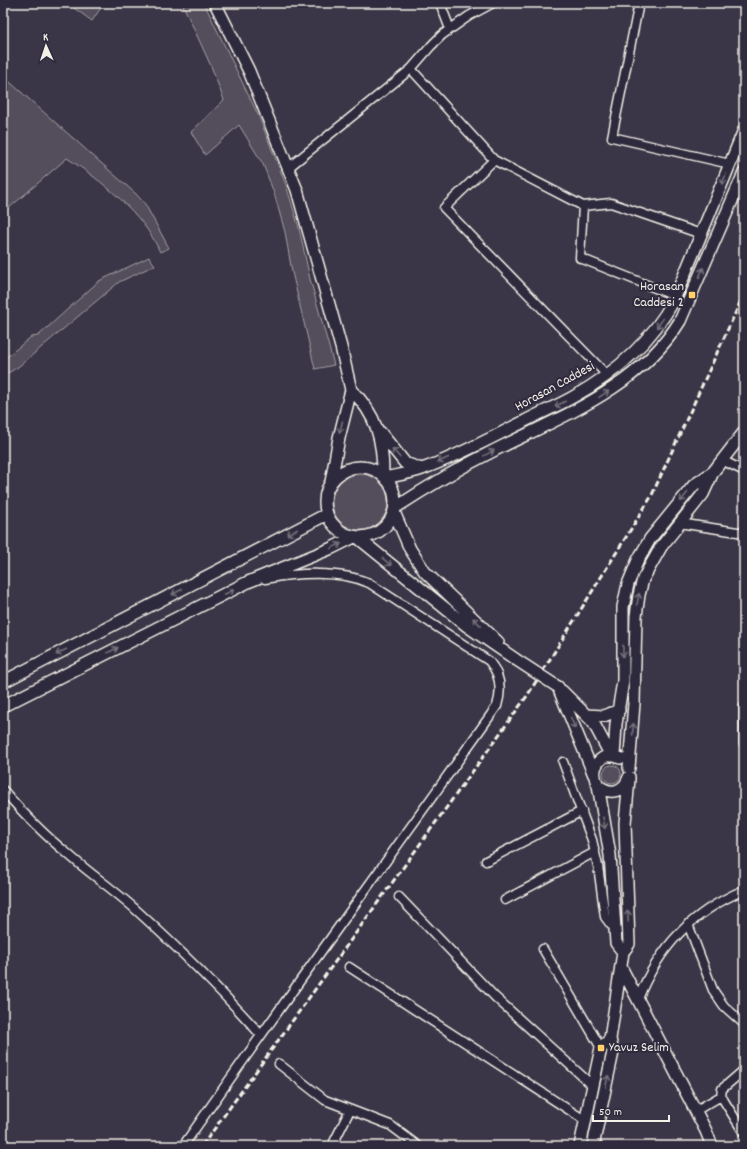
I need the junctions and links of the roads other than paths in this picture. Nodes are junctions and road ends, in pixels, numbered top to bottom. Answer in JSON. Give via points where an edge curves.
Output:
{"nodes":[{"id":1,"x":215,"y":3,"type":"edge"},
{"id":2,"x":440,"y":3,"type":"edge"},
{"id":3,"x":492,"y":3,"type":"edge"},
{"id":4,"x":639,"y":3,"type":"edge"},
{"id":5,"x":450,"y":29,"type":"junction"},
{"id":6,"x":411,"y":69,"type":"junction"},
{"id":7,"x":744,"y":130,"type":"edge"},
{"id":8,"x":494,"y":160,"type":"junction"},
{"id":9,"x":730,"y":164,"type":"junction"},
{"id":10,"x":288,"y":168,"type":"junction"},
{"id":11,"x":744,"y":173,"type":"edge"},
{"id":12,"x":583,"y":206,"type":"junction"},
{"id":13,"x":701,"y":234,"type":"junction"},
{"id":14,"x":675,"y":296,"type":"junction"},
{"id":15,"x":607,"y":375,"type":"junction"},
{"id":16,"x":352,"y":390,"type":"junction"},
{"id":17,"x":378,"y":429,"type":"junction"},
{"id":18,"x":744,"y":432,"type":"edge"},
{"id":19,"x":722,"y":460,"type":"junction"},
{"id":20,"x":421,"y":469,"type":"junction"},
{"id":21,"x":744,"y":471,"type":"edge"},
{"id":22,"x":713,"y":472,"type":"junction"},
{"id":23,"x":385,"y":477,"type":"junction"},
{"id":24,"x":331,"y":482,"type":"junction"},
{"id":25,"x":394,"y":510,"type":"junction"},
{"id":26,"x":327,"y":514,"type":"junction"},
{"id":27,"x":679,"y":523,"type":"junction"},
{"id":28,"x":744,"y":533,"type":"edge"},
{"id":29,"x":356,"y":537,"type":"junction"},
{"id":30,"x":248,"y":582,"type":"junction"},
{"id":31,"x":515,"y":659,"type":"junction"},
{"id":32,"x":3,"y":682,"type":"edge"},
{"id":33,"x":558,"y":687,"type":"junction"},
{"id":34,"x":3,"y":706,"type":"edge"},
{"id":35,"x":744,"y":707,"type":"edge"},
{"id":36,"x":619,"y":710,"type":"junction"},
{"id":37,"x":586,"y":715,"type":"junction"},
{"id":38,"x":744,"y":744,"type":"edge"},
{"id":39,"x":613,"y":756,"type":"junction"},
{"id":40,"x":563,"y":762,"type":"dead end"},
{"id":41,"x":629,"y":773,"type":"junction"},
{"id":42,"x":596,"y":780,"type":"junction"},
{"id":43,"x":3,"y":790,"type":"edge"},
{"id":44,"x":582,"y":811,"type":"junction"},
{"id":45,"x":595,"y":852,"type":"junction"},
{"id":46,"x":486,"y":861,"type":"dead end"},
{"id":47,"x":744,"y":890,"type":"edge"},
{"id":48,"x":399,"y":897,"type":"dead end"},
{"id":49,"x":505,"y":900,"type":"dead end"},
{"id":50,"x":688,"y":924,"type":"junction"},
{"id":51,"x":615,"y":927,"type":"junction"},
{"id":52,"x":543,"y":949,"type":"dead end"},
{"id":53,"x":623,"y":952,"type":"junction"},
{"id":54,"x":621,"y":966,"type":"junction"},
{"id":55,"x":349,"y":967,"type":"dead end"},
{"id":56,"x":638,"y":999,"type":"junction"},
{"id":57,"x":744,"y":1024,"type":"edge"},
{"id":58,"x":260,"y":1034,"type":"junction"},
{"id":59,"x":610,"y":1039,"type":"junction"},
{"id":60,"x":601,"y":1048,"type":"junction"},
{"id":61,"x":279,"y":1064,"type":"dead end"},
{"id":62,"x":744,"y":1070,"type":"edge"},
{"id":63,"x":593,"y":1086,"type":"junction"},
{"id":64,"x":721,"y":1096,"type":"junction"},
{"id":65,"x":350,"y":1110,"type":"junction"},
{"id":66,"x":695,"y":1111,"type":"junction"},
{"id":67,"x":586,"y":1121,"type":"junction"},
{"id":68,"x":744,"y":1132,"type":"edge"},
{"id":69,"x":183,"y":1146,"type":"edge"},
{"id":70,"x":332,"y":1146,"type":"edge"},
{"id":71,"x":418,"y":1146,"type":"edge"},
{"id":72,"x":580,"y":1146,"type":"edge"},
{"id":73,"x":593,"y":1146,"type":"edge"},
{"id":74,"x":712,"y":1146,"type":"edge"}],
"edges":[{"from":1,"to":10,"type":"street","via":[[249,71]]},
{"from":2,"to":5,"type":"street"},
{"from":3,"to":5,"type":"street"},
{"from":4,"to":9,"type":"street","via":[[612,136]]},
{"from":5,"to":6,"type":"street"},
{"from":6,"to":8,"type":"street"},
{"from":6,"to":10,"type":"street"},
{"from":7,"to":9,"type":"street","name":"Horasan Caddesi"},
{"from":8,"to":12,"type":"street"},
{"from":8,"to":15,"type":"street","via":[[444,208]]},
{"from":9,"to":13,"type":"street","name":"Horasan Caddesi","one_way":true},
{"from":10,"to":16,"type":"street","via":[[297,190]]},
{"from":25,"to":11,"type":"street","name":"Horasan Caddesi","one_way":true,"via":[[418,492],[493,451],[588,404],[625,379],[656,352],[680,321]]},
{"from":12,"to":13,"type":"street","via":[[611,203]]},
{"from":12,"to":14,"type":"street","via":[[580,258]]},
{"from":13,"to":14,"type":"street","name":"Horasan Caddesi"},
{"from":14,"to":15,"type":"street","name":"Horasan Caddesi","one_way":true,"via":[[650,336]]},
{"from":15,"to":20,"type":"street","name":"Horasan Caddesi","one_way":true,"via":[[556,406],[486,441]]},
{"from":16,"to":17,"type":"street","via":[[370,411]]},
{"from":16,"to":24,"type":"street","one_way":true},
{"from":20,"to":17,"type":"street","one_way":true,"via":[[405,463]]},
{"from":17,"to":23,"type":"street"},
{"from":18,"to":19,"type":"street"},
{"from":19,"to":21,"type":"street"},
{"from":19,"to":22,"type":"street"},
{"from":20,"to":23,"type":"street","name":"Horasan Caddesi"},
{"from":22,"to":27,"type":"street","via":[[702,494]]},
{"from":22,"to":36,"type":"street","one_way":true,"via":[[694,485],[644,550],[632,572],[623,607],[623,681]]},
{"from":23,"to":24,"type":"street","via":[[370,468],[355,467],[341,472]]},
{"from":23,"to":25,"type":"street","via":[[394,493]]},
{"from":24,"to":26,"type":"street","via":[[324,503]]},
{"from":25,"to":29,"type":"street","via":[[389,522],[379,532]]},
{"from":31,"to":25,"type":"street","one_way":true,"via":[[425,572],[410,549]]},
{"from":26,"to":29,"type":"street","via":[[337,529]]},
{"from":26,"to":32,"type":"street","one_way":true},
{"from":27,"to":28,"type":"street"},
{"from":41,"to":27,"type":"street","one_way":true,"via":[[634,703],[635,628],[639,595],[652,562]]},
{"from":30,"to":29,"type":"street","one_way":true},
{"from":29,"to":31,"type":"street","one_way":true,"via":[[467,626]]},
{"from":34,"to":30,"type":"street","one_way":true},
{"from":30,"to":58,"type":"street","via":[[287,575],[358,578],[489,661],[495,670],[500,688],[497,706]]},
{"from":31,"to":33,"type":"street","bridge":true},
{"from":33,"to":37,"type":"street"},
{"from":33,"to":42,"type":"street","one_way":true},
{"from":35,"to":38,"type":"street"},
{"from":36,"to":37,"type":"street","via":[[604,716]]},
{"from":36,"to":39,"type":"street"},
{"from":37,"to":39,"type":"street"},
{"from":39,"to":41,"type":"street","via":[[622,759]]},
{"from":39,"to":42,"type":"street","via":[[606,757],[597,764]]},
{"from":40,"to":44,"type":"street"},
{"from":41,"to":42,"type":"street","via":[[627,784],[618,791],[607,791]]},
{"from":53,"to":41,"type":"street","one_way":true,"via":[[629,944],[625,823]]},
{"from":42,"to":51,"type":"street","one_way":true,"via":[[610,855]]},
{"from":43,"to":58,"type":"street","via":[[50,839],[120,895],[174,945]]},
{"from":44,"to":45,"type":"street"},
{"from":44,"to":46,"type":"street"},
{"from":45,"to":49,"type":"street"},
{"from":45,"to":51,"type":"street","via":[[605,917]]},
{"from":47,"to":50,"type":"street","via":[[717,903]]},
{"from":48,"to":63,"type":"street","via":[[495,997]]},
{"from":50,"to":56,"type":"street","via":[[658,960]]},
{"from":50,"to":57,"type":"street","via":[[713,990],[724,1006]]},
{"from":51,"to":53,"type":"street","via":[[616,943]]},
{"from":52,"to":60,"type":"street"},
{"from":53,"to":54,"type":"street"},
{"from":54,"to":56,"type":"street"},
{"from":54,"to":59,"type":"street"},
{"from":55,"to":67,"type":"street"},
{"from":56,"to":66,"type":"street"},
{"from":58,"to":69,"type":"street"},
{"from":59,"to":60,"type":"street"},
{"from":73,"to":59,"type":"street","one_way":true,"via":[[613,1052]]},
{"from":60,"to":63,"type":"street"},
{"from":61,"to":65,"type":"street","via":[[325,1100]]},
{"from":62,"to":64,"type":"street","via":[[722,1089]]},
{"from":63,"to":67,"type":"street"},
{"from":64,"to":66,"type":"street"},
{"from":64,"to":68,"type":"street"},
{"from":65,"to":70,"type":"street"},
{"from":65,"to":71,"type":"street","via":[[390,1126]]},
{"from":66,"to":74,"type":"street"},
{"from":67,"to":72,"type":"street"}]}
